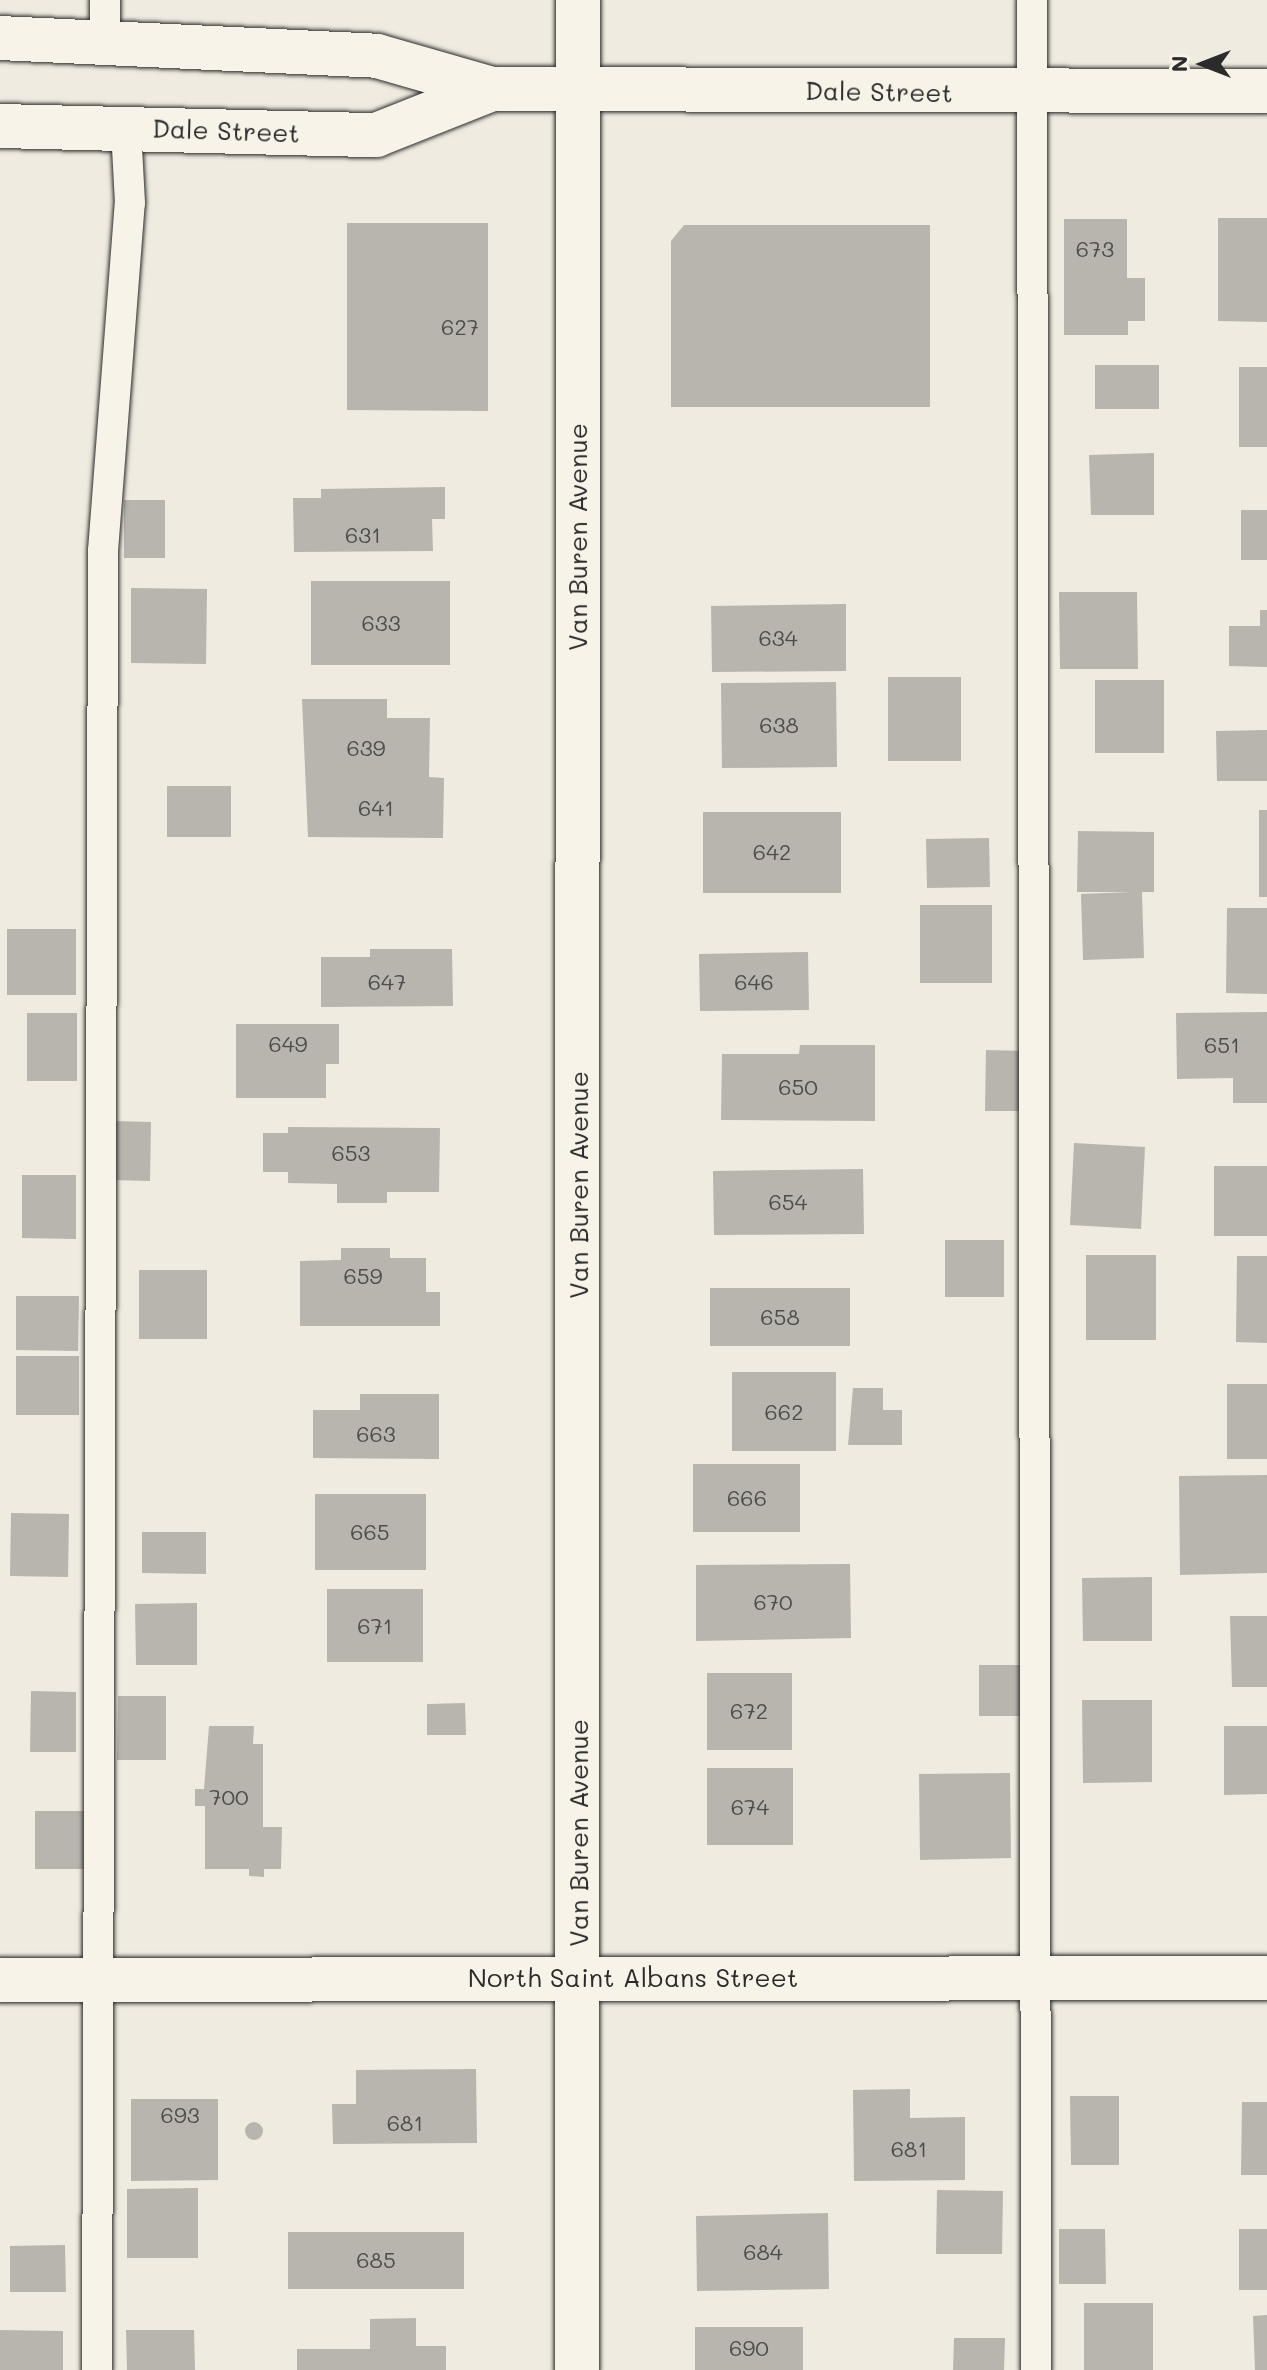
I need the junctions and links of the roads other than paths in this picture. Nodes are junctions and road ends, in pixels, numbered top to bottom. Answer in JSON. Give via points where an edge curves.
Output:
{"nodes":[{"id":1,"x":105,"y":0,"type":"edge"},
{"id":2,"x":578,"y":0,"type":"edge"},
{"id":3,"x":1032,"y":0,"type":"edge"},
{"id":4,"x":0,"y":38,"type":"edge"},
{"id":5,"x":105,"y":44,"type":"junction"},
{"id":6,"x":492,"y":89,"type":"junction"},
{"id":7,"x":579,"y":89,"type":"junction"},
{"id":8,"x":1267,"y":91,"type":"edge"},
{"id":9,"x":1031,"y":94,"type":"junction"},
{"id":10,"x":0,"y":126,"type":"edge"},
{"id":11,"x":126,"y":129,"type":"junction"},
{"id":12,"x":579,"y":1977,"type":"junction"},
{"id":13,"x":1034,"y":1978,"type":"junction"},
{"id":14,"x":1267,"y":1978,"type":"edge"},
{"id":15,"x":0,"y":1980,"type":"edge"},
{"id":16,"x":97,"y":1980,"type":"junction"},
{"id":17,"x":97,"y":2370,"type":"edge"},
{"id":18,"x":577,"y":2370,"type":"edge"},
{"id":19,"x":1036,"y":2370,"type":"edge"}],
"edges":[{"from":1,"to":5,"type":"lane"},
{"from":2,"to":7,"type":"street","name":"Van Buren Avenue"},
{"from":3,"to":9,"type":"lane"},
{"from":4,"to":5,"type":"street","name":"Dale Street"},
{"from":5,"to":6,"type":"street","name":"Dale Street","via":[[377,56]]},
{"from":6,"to":7,"type":"street","name":"Dale Street"},
{"from":6,"to":11,"type":"street","name":"Dale Street","via":[[376,135]]},
{"from":7,"to":9,"type":"street","name":"Dale Street"},
{"from":7,"to":12,"type":"street","name":"Van Buren Avenue"},
{"from":8,"to":9,"type":"street","name":"Dale Street"},
{"from":9,"to":13,"type":"lane"},
{"from":10,"to":11,"type":"street","name":"Dale Street"},
{"from":11,"to":16,"type":"lane","via":[[130,203],[103,551]]},
{"from":12,"to":13,"type":"street","name":"North Saint Albans Street"},
{"from":12,"to":16,"type":"street","name":"North Saint Albans Street"},
{"from":12,"to":18,"type":"street","name":"Van Buren Avenue"},
{"from":13,"to":14,"type":"street","name":"North Saint Albans Street"},
{"from":13,"to":19,"type":"lane"},
{"from":15,"to":16,"type":"street","name":"North Saint Albans Street"},
{"from":16,"to":17,"type":"lane"}]}
